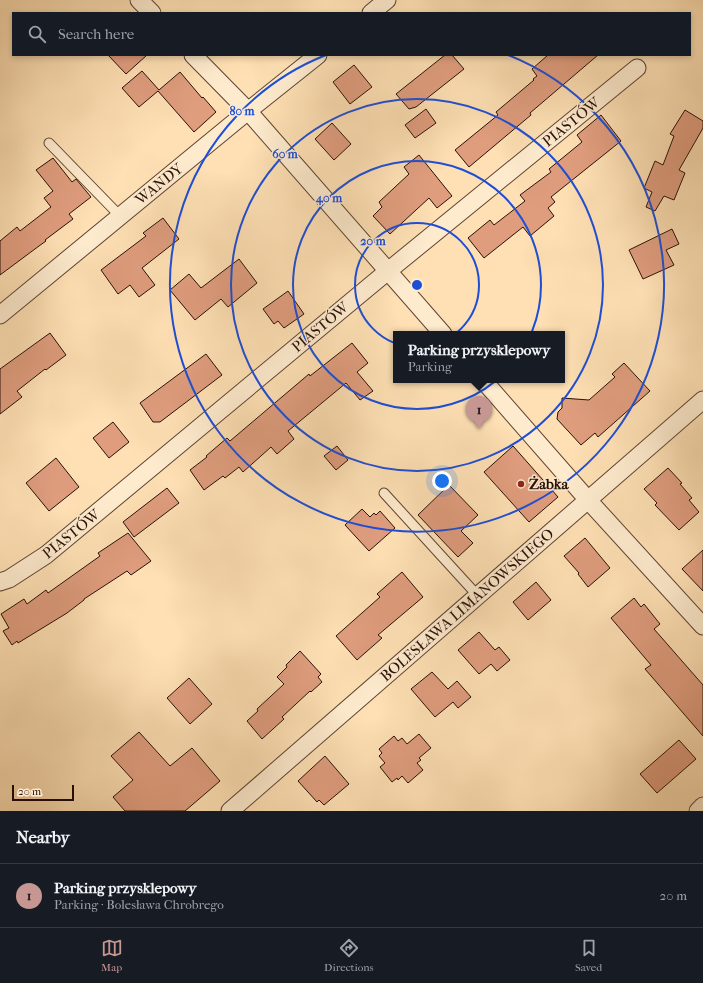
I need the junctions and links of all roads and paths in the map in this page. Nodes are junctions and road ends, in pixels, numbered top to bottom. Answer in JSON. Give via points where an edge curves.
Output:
{"nodes":[{"id":1,"x":139,"y":0,"type":"edge"},
{"id":2,"x":387,"y":0,"type":"edge"},
{"id":3,"x":151,"y":12,"type":"edge"},
{"id":4,"x":372,"y":12,"type":"edge"},
{"id":5,"x":194,"y":56,"type":"edge"},
{"id":6,"x":317,"y":56,"type":"edge"},
{"id":7,"x":637,"y":68,"type":"dead end"},
{"id":8,"x":248,"y":111,"type":"junction"},
{"id":9,"x":49,"y":143,"type":"dead end"},
{"id":10,"x":120,"y":216,"type":"junction"},
{"id":11,"x":388,"y":271,"type":"junction"},
{"id":12,"x":0,"y":315,"type":"edge"},
{"id":13,"x":440,"y":331,"type":"edge"},
{"id":14,"x":486,"y":383,"type":"edge"},
{"id":15,"x":703,"y":400,"type":"edge"},
{"id":16,"x":384,"y":493,"type":"dead end"},
{"id":17,"x":588,"y":500,"type":"junction"},
{"id":18,"x":0,"y":582,"type":"edge"},
{"id":19,"x":478,"y":596,"type":"junction"},
{"id":20,"x":703,"y":626,"type":"edge"},
{"id":21,"x":703,"y":806,"type":"edge"},
{"id":22,"x":230,"y":811,"type":"edge"},
{"id":23,"x":698,"y":811,"type":"edge"}],
"edges":[{"from":1,"to":3,"type":"street"},
{"from":2,"to":4,"type":"street"},
{"from":5,"to":8,"type":"street"},
{"from":6,"to":8,"type":"street","name":"WANDY"},
{"from":7,"to":11,"type":"street","name":"PIASTÓW"},
{"from":8,"to":10,"type":"street","name":"WANDY"},
{"from":8,"to":11,"type":"street"},
{"from":9,"to":10,"type":"lane"},
{"from":10,"to":12,"type":"street","name":"WANDY"},
{"from":11,"to":13,"type":"street"},
{"from":11,"to":18,"type":"street","name":"PIASTÓW","via":[[46,555]]},
{"from":14,"to":17,"type":"street"},
{"from":15,"to":17,"type":"street","name":"BOLESŁAWA LIMANOWSKIEGO"},
{"from":16,"to":19,"type":"lane"},
{"from":17,"to":19,"type":"street","name":"BOLESŁAWA LIMANOWSKIEGO"},
{"from":17,"to":20,"type":"street"},
{"from":19,"to":22,"type":"street","name":"BOLESŁAWA LIMANOWSKIEGO"},
{"from":21,"to":23,"type":"street"}]}
